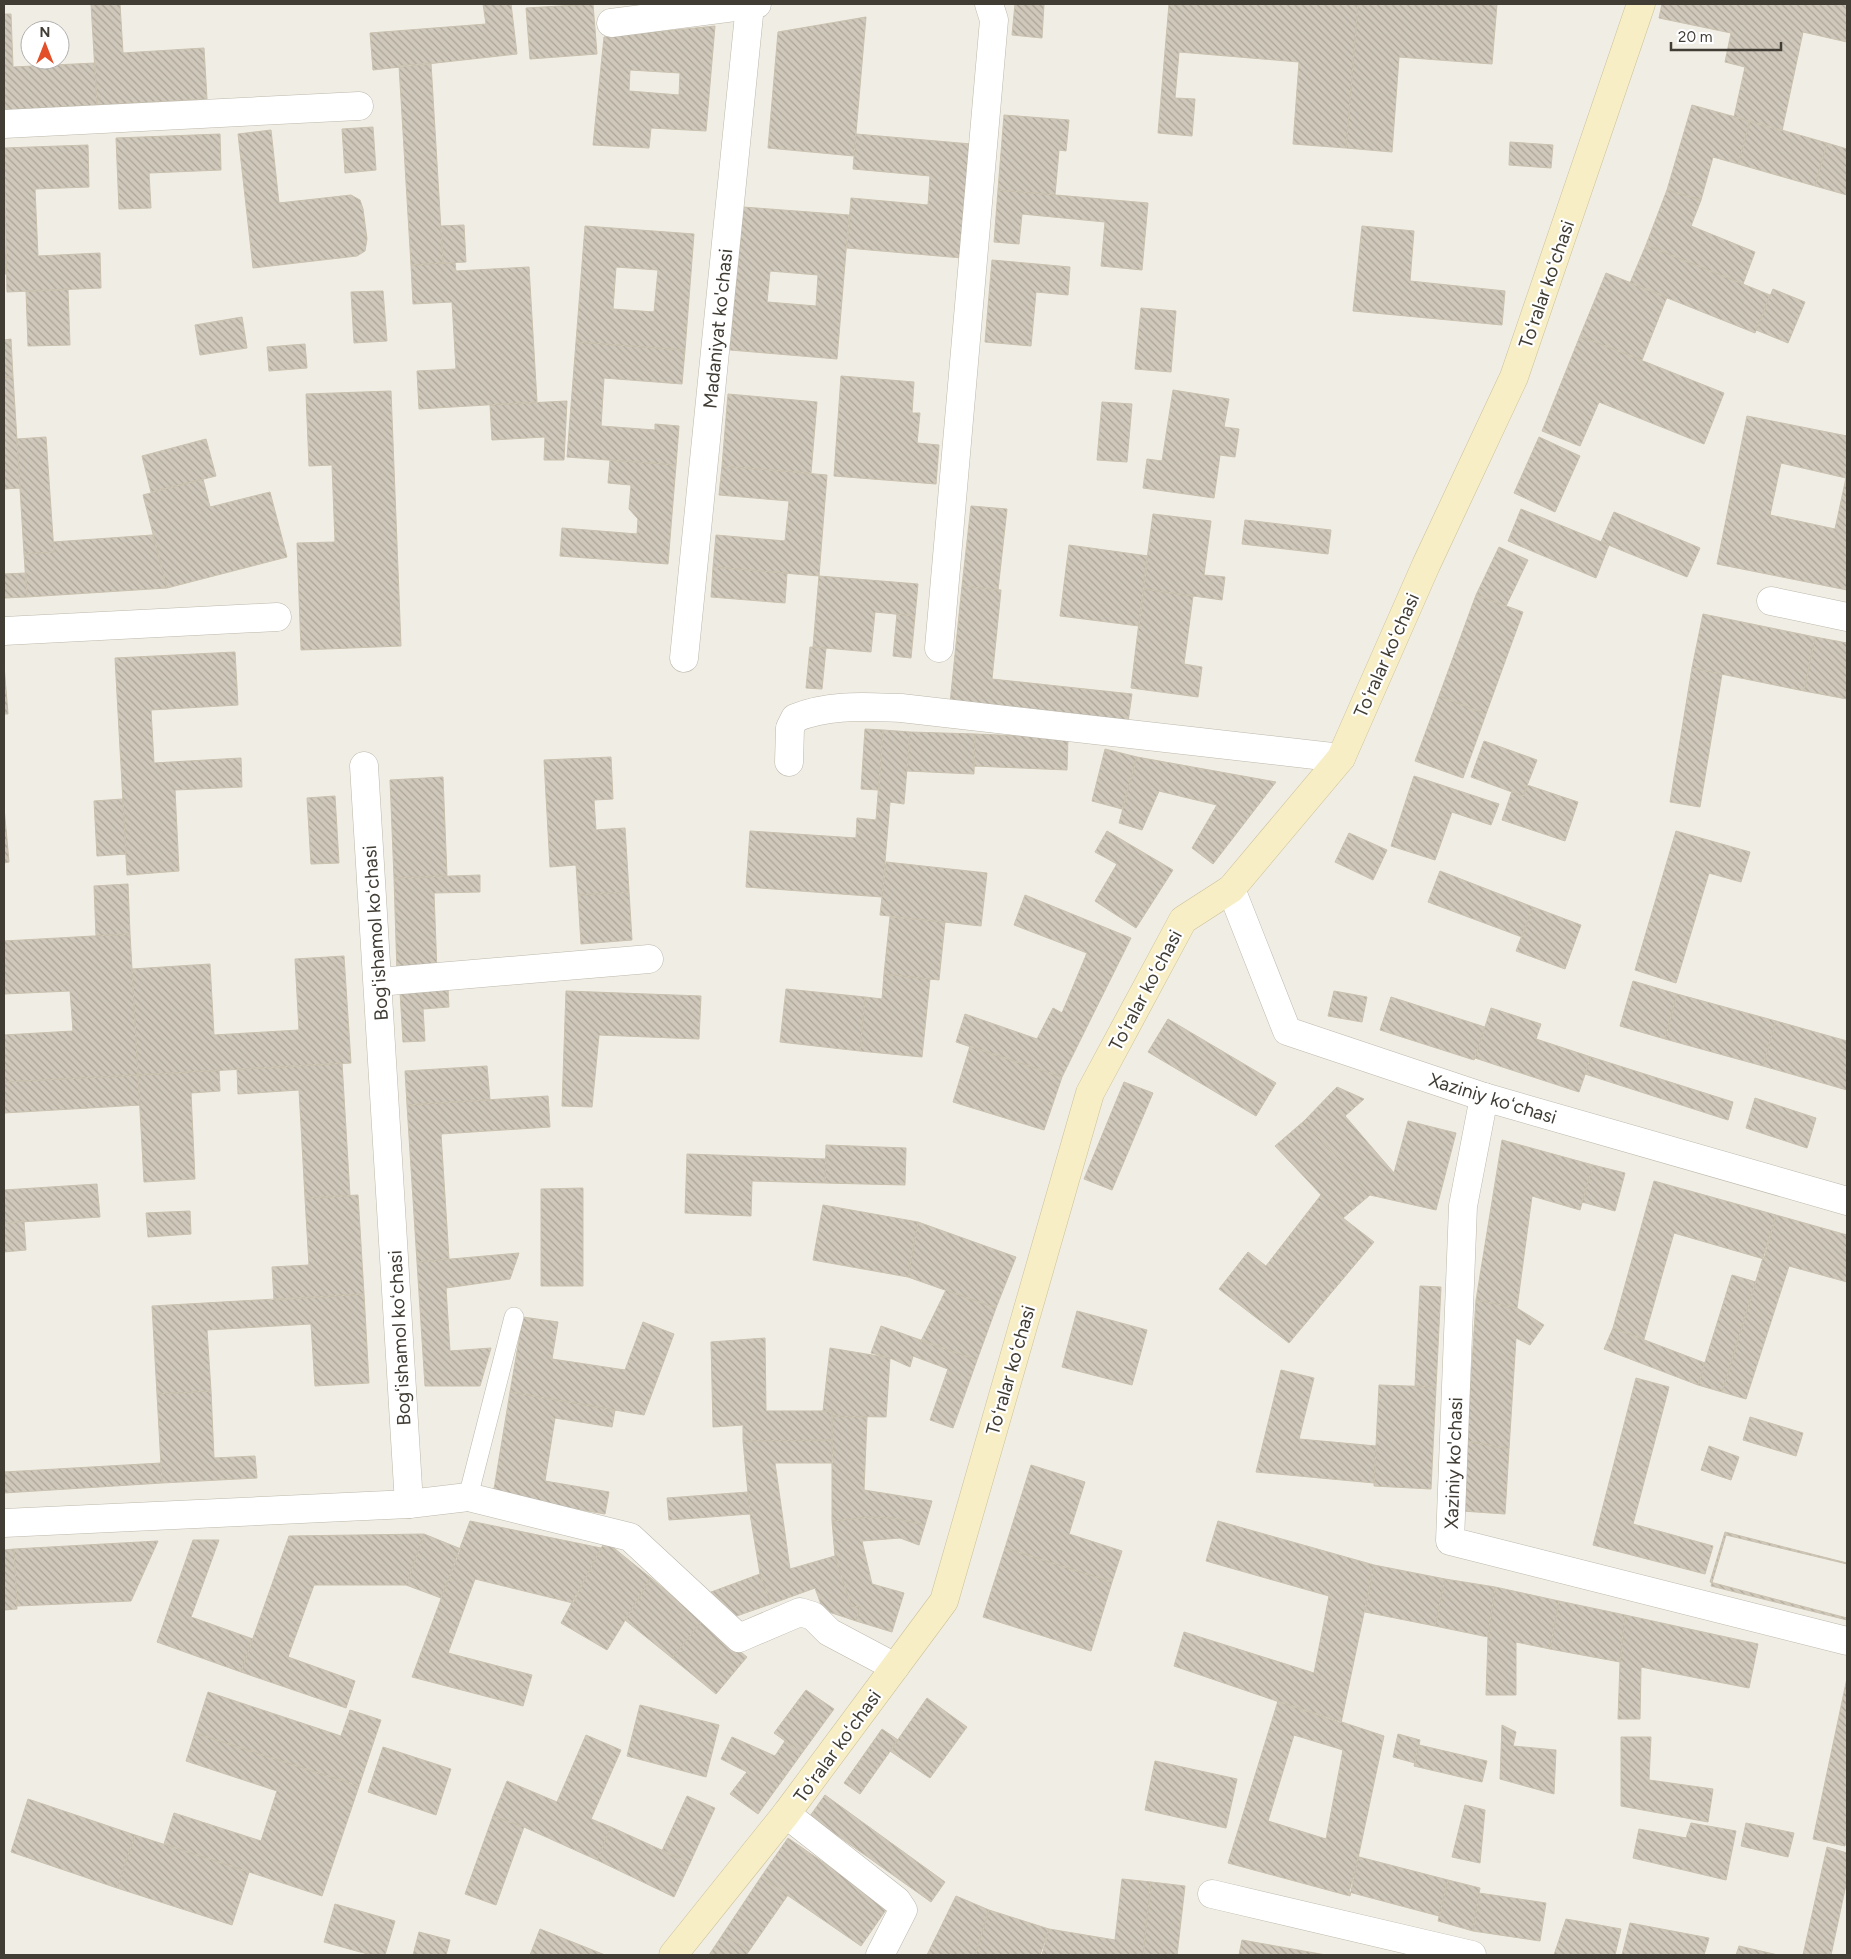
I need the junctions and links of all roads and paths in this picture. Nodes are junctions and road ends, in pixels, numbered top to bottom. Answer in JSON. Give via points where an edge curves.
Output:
{"nodes":[{"id":1,"x":754,"y":4,"type":"edge"},
{"id":2,"x":989,"y":4,"type":"edge"},
{"id":3,"x":1642,"y":4,"type":"edge"},
{"id":4,"x":611,"y":23,"type":"dead end"},
{"id":5,"x":359,"y":106,"type":"dead end"},
{"id":6,"x":4,"y":124,"type":"edge"},
{"id":7,"x":1771,"y":602,"type":"dead end"},
{"id":8,"x":277,"y":617,"type":"dead end"},
{"id":9,"x":1847,"y":617,"type":"edge"},
{"id":10,"x":4,"y":631,"type":"edge"},
{"id":11,"x":939,"y":648,"type":"dead end"},
{"id":12,"x":684,"y":658,"type":"dead end"},
{"id":13,"x":1341,"y":758,"type":"junction"},
{"id":14,"x":789,"y":762,"type":"dead end"},
{"id":15,"x":364,"y":766,"type":"dead end"},
{"id":16,"x":1232,"y":888,"type":"junction"},
{"id":17,"x":649,"y":959,"type":"dead end"},
{"id":18,"x":378,"y":982,"type":"junction"},
{"id":19,"x":1484,"y":1097,"type":"junction"},
{"id":20,"x":1847,"y":1201,"type":"edge"},
{"id":21,"x":514,"y":1317,"type":"dead end"},
{"id":22,"x":468,"y":1497,"type":"junction"},
{"id":23,"x":409,"y":1504,"type":"junction"},
{"id":24,"x":4,"y":1523,"type":"edge"},
{"id":25,"x":1847,"y":1641,"type":"edge"},
{"id":26,"x":895,"y":1667,"type":"junction"},
{"id":27,"x":786,"y":1814,"type":"junction"},
{"id":28,"x":1212,"y":1894,"type":"dead end"},
{"id":29,"x":673,"y":1955,"type":"edge"},
{"id":30,"x":880,"y":1955,"type":"edge"},
{"id":31,"x":1472,"y":1955,"type":"edge"}],
"edges":[{"from":1,"to":4,"type":"street"},
{"from":1,"to":12,"type":"street","name":"Madaniyat ko'chasi"},
{"from":2,"to":11,"type":"street","via":[[994,20]]},
{"from":3,"to":13,"type":"street","name":"Toʻralar koʻchasi","via":[[1514,377]]},
{"from":5,"to":6,"type":"street"},
{"from":7,"to":9,"type":"street"},
{"from":8,"to":10,"type":"street"},
{"from":13,"to":14,"type":"street","via":[[901,708],[839,706],[795,718],[790,728]]},
{"from":13,"to":16,"type":"street","name":"Toʻralar koʻchasi"},
{"from":15,"to":18,"type":"street","name":"Bogʻishamol koʻchasi"},
{"from":16,"to":19,"type":"street","name":"Xaziniy koʻchasi","via":[[1287,1031]]},
{"from":16,"to":26,"type":"street","name":"Toʻralar koʻchasi","via":[[1183,920],[1090,1093],[944,1601]]},
{"from":17,"to":18,"type":"street"},
{"from":18,"to":23,"type":"street","name":"Bogʻishamol koʻchasi"},
{"from":19,"to":20,"type":"street","name":"Xaziniy koʻchasi"},
{"from":19,"to":25,"type":"street","name":"Xaziniy ko'chasi","via":[[1463,1206],[1450,1541]]},
{"from":21,"to":22,"type":"lane"},
{"from":22,"to":23,"type":"street"},
{"from":22,"to":26,"type":"street","via":[[630,1537],[739,1638],[800,1612],[813,1616],[829,1632]]},
{"from":23,"to":24,"type":"street"},
{"from":26,"to":27,"type":"street","name":"Toʻralar koʻchasi"},
{"from":27,"to":29,"type":"street","name":"Toʻralar koʻchasi"},
{"from":27,"to":30,"type":"street","via":[[897,1901],[902,1910]]},
{"from":28,"to":31,"type":"street"}]}
